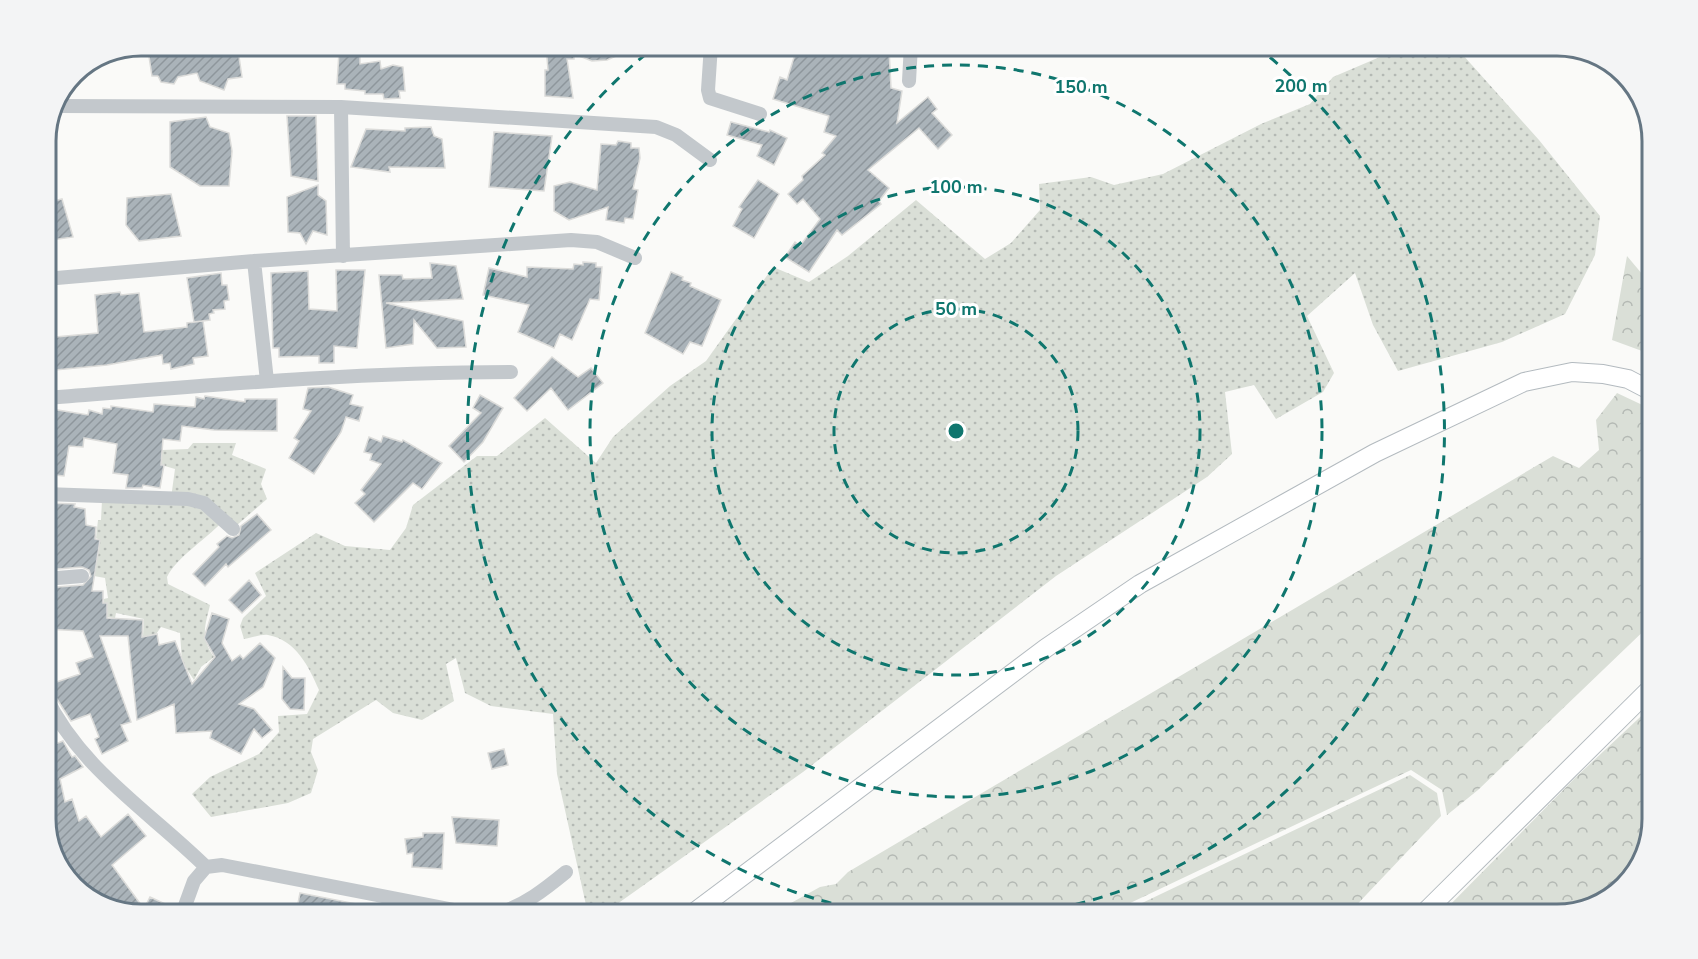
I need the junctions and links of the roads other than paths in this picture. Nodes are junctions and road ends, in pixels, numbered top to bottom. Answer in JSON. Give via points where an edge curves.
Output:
{"nodes":[{"id":1,"x":710,"y":55,"type":"edge"},
{"id":2,"x":910,"y":55,"type":"edge"},
{"id":3,"x":909,"y":81,"type":"dead end"},
{"id":4,"x":63,"y":106,"type":"edge"},
{"id":5,"x":340,"y":107,"type":"junction"},
{"id":6,"x":760,"y":114,"type":"dead end"},
{"id":7,"x":710,"y":160,"type":"dead end"},
{"id":8,"x":343,"y":256,"type":"junction"},
{"id":9,"x":635,"y":258,"type":"dead end"},
{"id":10,"x":254,"y":261,"type":"junction"},
{"id":11,"x":56,"y":278,"type":"edge"},
{"id":12,"x":511,"y":372,"type":"dead end"},
{"id":13,"x":267,"y":381,"type":"junction"},
{"id":14,"x":1642,"y":386,"type":"edge"},
{"id":15,"x":56,"y":397,"type":"edge"},
{"id":16,"x":56,"y":494,"type":"edge"},
{"id":17,"x":233,"y":529,"type":"dead end"},
{"id":18,"x":82,"y":576,"type":"dead end"},
{"id":19,"x":56,"y":578,"type":"edge"},
{"id":20,"x":1642,"y":697,"type":"edge"},
{"id":21,"x":56,"y":719,"type":"edge"},
{"id":22,"x":206,"y":867,"type":"junction"},
{"id":23,"x":566,"y":872,"type":"dead end"},
{"id":24,"x":186,"y":904,"type":"edge"},
{"id":25,"x":423,"y":904,"type":"edge"},
{"id":26,"x":523,"y":904,"type":"edge"},
{"id":27,"x":705,"y":904,"type":"edge"},
{"id":28,"x":1433,"y":904,"type":"edge"}],
"edges":[{"from":1,"to":6,"type":"street","via":[[710,98]]},
{"from":2,"to":3,"type":"street"},
{"from":4,"to":5,"type":"street"},
{"from":5,"to":7,"type":"street","via":[[656,127],[676,135]]},
{"from":5,"to":8,"type":"street"},
{"from":8,"to":9,"type":"street","via":[[571,240],[597,242]]},
{"from":8,"to":10,"type":"street"},
{"from":10,"to":11,"type":"street"},
{"from":10,"to":13,"type":"street"},
{"from":12,"to":13,"type":"street","via":[[414,372]]},
{"from":13,"to":15,"type":"street"},
{"from":14,"to":27,"type":"main road","via":[[1628,379],[1572,372],[1524,382],[1375,453],[1131,591],[1036,655]]},
{"from":16,"to":17,"type":"street","via":[[188,499],[204,503]]},
{"from":18,"to":19,"type":"street"},
{"from":20,"to":28,"type":"main road"},
{"from":21,"to":22,"type":"street","via":[[84,757],[112,785]]},
{"from":22,"to":24,"type":"street","via":[[194,881]]},
{"from":22,"to":25,"type":"street","via":[[222,865]]},
{"from":23,"to":26,"type":"street"}]}
